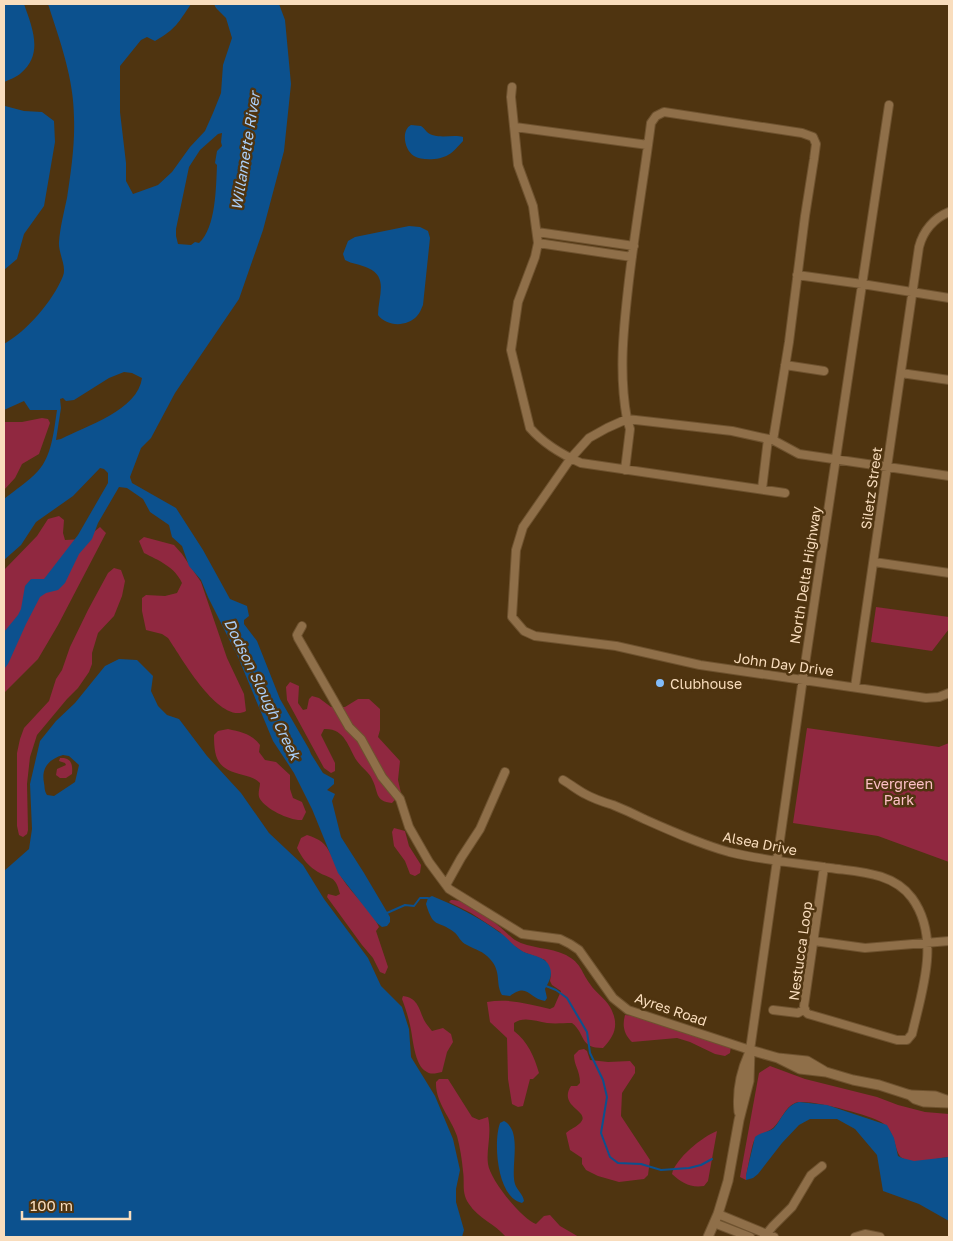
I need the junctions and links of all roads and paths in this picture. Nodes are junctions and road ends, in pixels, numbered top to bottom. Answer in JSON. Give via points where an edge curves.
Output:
{"nodes":[{"id":1,"x":512,"y":87,"type":"dead end"},
{"id":2,"x":889,"y":105,"type":"dead end"},
{"id":3,"x":514,"y":127,"type":"junction"},
{"id":4,"x":648,"y":145,"type":"junction"},
{"id":5,"x":949,"y":212,"type":"edge"},
{"id":6,"x":537,"y":232,"type":"junction"},
{"id":7,"x":538,"y":243,"type":"junction"},
{"id":8,"x":634,"y":246,"type":"junction"},
{"id":9,"x":632,"y":257,"type":"junction"},
{"id":10,"x":797,"y":275,"type":"junction"},
{"id":11,"x":862,"y":284,"type":"junction"},
{"id":12,"x":912,"y":292,"type":"junction"},
{"id":13,"x":949,"y":298,"type":"edge"},
{"id":14,"x":785,"y":365,"type":"junction"},
{"id":15,"x":824,"y":370,"type":"dead end"},
{"id":16,"x":901,"y":373,"type":"junction"},
{"id":17,"x":949,"y":380,"type":"edge"},
{"id":18,"x":627,"y":419,"type":"junction"},
{"id":19,"x":771,"y":440,"type":"junction"},
{"id":20,"x":571,"y":458,"type":"junction"},
{"id":21,"x":836,"y":460,"type":"junction"},
{"id":22,"x":886,"y":467,"type":"junction"},
{"id":23,"x":625,"y":470,"type":"junction"},
{"id":24,"x":949,"y":476,"type":"edge"},
{"id":25,"x":762,"y":489,"type":"junction"},
{"id":26,"x":785,"y":493,"type":"dead end"},
{"id":27,"x":874,"y":562,"type":"junction"},
{"id":28,"x":949,"y":573,"type":"edge"},
{"id":29,"x":302,"y":626,"type":"dead end"},
{"id":30,"x":803,"y":680,"type":"junction"},
{"id":31,"x":855,"y":687,"type":"junction"},
{"id":32,"x":949,"y":693,"type":"edge"},
{"id":33,"x":504,"y":772,"type":"dead end"},
{"id":34,"x":563,"y":780,"type":"dead end"},
{"id":35,"x":777,"y":860,"type":"junction"},
{"id":36,"x":824,"y":867,"type":"junction"},
{"id":37,"x":446,"y":885,"type":"junction"},
{"id":38,"x":814,"y":941,"type":"junction"},
{"id":39,"x":949,"y":941,"type":"edge"},
{"id":40,"x":926,"y":942,"type":"junction"},
{"id":41,"x":773,"y":1010,"type":"dead end"},
{"id":42,"x":805,"y":1010,"type":"junction"},
{"id":43,"x":750,"y":1050,"type":"junction"},
{"id":44,"x":949,"y":1102,"type":"edge"},
{"id":45,"x":822,"y":1166,"type":"dead end"},
{"id":46,"x":718,"y":1214,"type":"junction"},
{"id":47,"x":714,"y":1223,"type":"junction"},
{"id":48,"x":769,"y":1236,"type":"edge"},
{"id":49,"x":708,"y":1237,"type":"edge"},
{"id":50,"x":750,"y":1237,"type":"edge"},
{"id":51,"x":856,"y":1237,"type":"edge"},
{"id":52,"x":880,"y":1237,"type":"edge"}],
"edges":[{"from":1,"to":3,"type":"street"},
{"from":2,"to":11,"type":"street","name":"North Delta Highway"},
{"from":3,"to":4,"type":"street"},
{"from":3,"to":6,"type":"street","via":[[518,165],[533,206]]},
{"from":4,"to":8,"type":"street"},
{"from":4,"to":10,"type":"street","via":[[651,123],[664,112],[813,137],[816,144]]},
{"from":5,"to":12,"type":"street","name":"Siletz Street","via":[[930,225],[921,239]]},
{"from":6,"to":7,"type":"street"},
{"from":6,"to":8,"type":"street"},
{"from":7,"to":9,"type":"street"},
{"from":7,"to":20,"type":"street","via":[[518,302],[511,350],[530,428]]},
{"from":8,"to":9,"type":"street"},
{"from":9,"to":18,"type":"street","via":[[622,358]]},
{"from":10,"to":11,"type":"street"},
{"from":10,"to":14,"type":"street"},
{"from":11,"to":12,"type":"street"},
{"from":11,"to":21,"type":"street","name":"North Delta Highway"},
{"from":12,"to":13,"type":"street"},
{"from":12,"to":16,"type":"street","name":"Siletz Street"},
{"from":14,"to":15,"type":"street"},
{"from":14,"to":19,"type":"street"},
{"from":16,"to":17,"type":"street"},
{"from":16,"to":22,"type":"street","name":"Siletz Street"},
{"from":18,"to":19,"type":"street","via":[[732,431]]},
{"from":18,"to":20,"type":"street","via":[[589,438]]},
{"from":18,"to":23,"type":"street","via":[[630,429]]},
{"from":19,"to":21,"type":"street","via":[[799,454]]},
{"from":19,"to":25,"type":"street"},
{"from":20,"to":23,"type":"street","via":[[581,463]]},
{"from":20,"to":30,"type":"street","name":"John Day Drive","via":[[523,527],[516,550],[512,617],[524,631],[535,636],[616,646],[691,664]]},
{"from":21,"to":22,"type":"street"},
{"from":21,"to":30,"type":"street","name":"North Delta Highway"},
{"from":22,"to":24,"type":"street"},
{"from":22,"to":27,"type":"street","name":"Siletz Street"},
{"from":23,"to":25,"type":"street"},
{"from":25,"to":26,"type":"street"},
{"from":27,"to":28,"type":"street"},
{"from":27,"to":31,"type":"street","name":"Siletz Street"},
{"from":29,"to":37,"type":"street","name":"Ayres Road","via":[[298,638],[349,727],[361,738],[372,760],[400,799],[409,827]]},
{"from":30,"to":31,"type":"street","name":"John Day Drive"},
{"from":30,"to":35,"type":"street","name":"North Delta Highway"},
{"from":31,"to":32,"type":"street","name":"John Day Drive","via":[[926,698]]},
{"from":33,"to":37,"type":"street","via":[[478,834]]},
{"from":34,"to":35,"type":"street","name":"Alsea Drive","via":[[599,801],[707,845],[746,856]]},
{"from":35,"to":36,"type":"street","name":"Alsea Drive"},
{"from":35,"to":43,"type":"street","name":"North Delta Highway"},
{"from":36,"to":38,"type":"street","name":"Nestucca Loop"},
{"from":36,"to":40,"type":"street","name":"Alsea Drive","via":[[874,874],[902,887],[919,909]]},
{"from":37,"to":43,"type":"street","name":"Ayres Road","via":[[522,934],[560,939],[579,950],[613,998],[628,1010]]},
{"from":38,"to":40,"type":"street","via":[[865,948]]},
{"from":38,"to":42,"type":"street","name":"Nestucca Loop"},
{"from":39,"to":40,"type":"street"},
{"from":40,"to":42,"type":"street","name":"Nestucca Loop","via":[[927,970],[912,1034],[907,1040],[897,1040],[808,1014]]},
{"from":41,"to":42,"type":"street","via":[[798,1013]]},
{"from":43,"to":44,"type":"street","name":"Ayres Road","via":[[778,1058],[807,1061],[826,1072],[853,1080],[910,1095],[935,1096]]},
{"from":43,"to":46,"type":"street","name":"North Delta Highway","via":[[749,1081]]},
{"from":45,"to":48,"type":"street","via":[[811,1175]]},
{"from":46,"to":47,"type":"street","name":"North Delta Highway"},
{"from":46,"to":48,"type":"street"},
{"from":47,"to":49,"type":"street","name":"North Delta Highway"},
{"from":47,"to":50,"type":"street"},
{"from":51,"to":52,"type":"street","via":[[865,1234]]}]}
